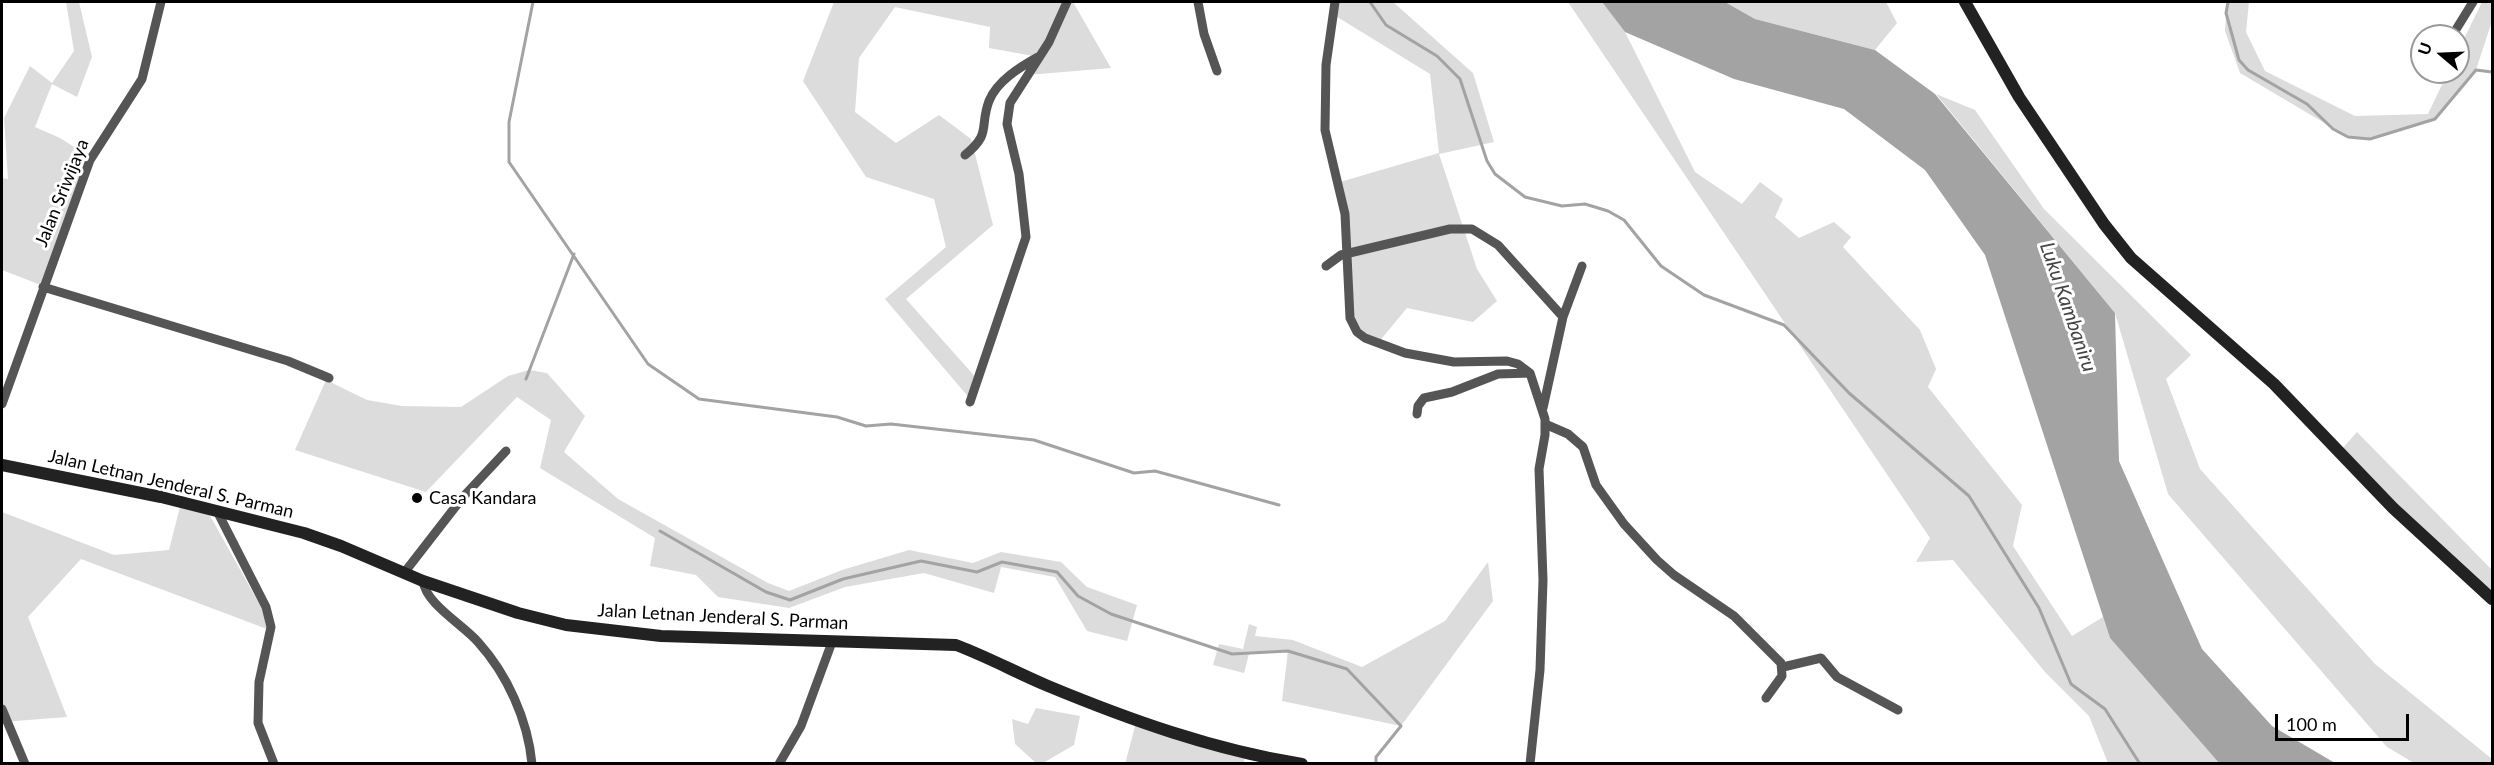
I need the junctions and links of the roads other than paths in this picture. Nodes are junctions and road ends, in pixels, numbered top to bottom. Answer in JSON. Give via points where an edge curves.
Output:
{"nodes":[{"id":1,"x":161,"y":2,"type":"edge"},
{"id":2,"x":1067,"y":2,"type":"edge"},
{"id":3,"x":1198,"y":2,"type":"edge"},
{"id":4,"x":1335,"y":2,"type":"edge"},
{"id":5,"x":1965,"y":2,"type":"edge"},
{"id":6,"x":2473,"y":2,"type":"edge"},
{"id":7,"x":2459,"y":24,"type":"edge"},
{"id":8,"x":1040,"y":55,"type":"junction"},
{"id":9,"x":1217,"y":71,"type":"dead end"},
{"id":10,"x":965,"y":155,"type":"dead end"},
{"id":11,"x":1348,"y":253,"type":"junction"},
{"id":12,"x":1326,"y":266,"type":"dead end"},
{"id":13,"x":1582,"y":266,"type":"dead end"},
{"id":14,"x":43,"y":287,"type":"junction"},
{"id":15,"x":1563,"y":317,"type":"junction"},
{"id":16,"x":1530,"y":373,"type":"junction"},
{"id":17,"x":329,"y":378,"type":"dead end"},
{"id":18,"x":970,"y":402,"type":"dead end"},
{"id":19,"x":2,"y":404,"type":"edge"},
{"id":20,"x":1542,"y":410,"type":"junction"},
{"id":21,"x":1417,"y":414,"type":"dead end"},
{"id":22,"x":1545,"y":424,"type":"junction"},
{"id":23,"x":506,"y":451,"type":"dead end"},
{"id":24,"x":2,"y":465,"type":"edge"},
{"id":25,"x":217,"y":511,"type":"junction"},
{"id":26,"x":404,"y":573,"type":"junction"},
{"id":27,"x":423,"y":581,"type":"junction"},
{"id":28,"x":2493,"y":599,"type":"edge"},
{"id":29,"x":832,"y":642,"type":"junction"},
{"id":30,"x":1784,"y":667,"type":"junction"},
{"id":31,"x":1766,"y":698,"type":"dead end"},
{"id":32,"x":2,"y":709,"type":"edge"},
{"id":33,"x":1898,"y":710,"type":"dead end"},
{"id":34,"x":25,"y":764,"type":"edge"},
{"id":35,"x":274,"y":764,"type":"edge"},
{"id":36,"x":532,"y":764,"type":"edge"},
{"id":37,"x":779,"y":764,"type":"edge"},
{"id":38,"x":1302,"y":764,"type":"edge"},
{"id":39,"x":1530,"y":764,"type":"edge"}],
"edges":[{"from":1,"to":14,"type":"street","name":"Jalan Sriwijaya","via":[[142,79],[94,150]]},
{"from":2,"to":8,"type":"street"},
{"from":3,"to":9,"type":"street"},
{"from":4,"to":11,"type":"street","via":[[1326,65],[1325,129],[1339,183]]},
{"from":5,"to":28,"type":"street","via":[[2024,105],[2125,252],[2274,384],[2393,508]]},
{"from":6,"to":7,"type":"street"},
{"from":8,"to":10,"type":"street","via":[[994,92],[988,103],[983,137]]},
{"from":8,"to":18,"type":"street","via":[[1010,103],[1007,115],[1026,237]]},
{"from":11,"to":12,"type":"street"},
{"from":11,"to":15,"type":"street","via":[[1450,229],[1472,229],[1498,245]]},
{"from":11,"to":16,"type":"street","via":[[1350,318],[1365,338],[1426,359],[1507,361]]},
{"from":13,"to":15,"type":"street"},
{"from":14,"to":17,"type":"street","via":[[288,361]]},
{"from":14,"to":19,"type":"street","name":"Jalan Sriwijaya"},
{"from":15,"to":20,"type":"street"},
{"from":16,"to":20,"type":"street"},
{"from":16,"to":21,"type":"street","via":[[1498,374],[1425,399]]},
{"from":20,"to":22,"type":"street"},
{"from":22,"to":30,"type":"street","via":[[1568,434],[1583,447],[1596,485],[1657,560],[1742,623]]},
{"from":22,"to":39,"type":"street","via":[[1539,469],[1541,640]]},
{"from":23,"to":26,"type":"street","via":[[463,497]]},
{"from":24,"to":25,"type":"street","name":"Jalan Letnan Jenderal S. Parman"},
{"from":25,"to":26,"type":"street","name":"Jalan Letnan Jenderal S. Parman","via":[[304,533]]},
{"from":25,"to":35,"type":"street","via":[[269,617],[272,633],[259,682],[258,723]]},
{"from":26,"to":27,"type":"street","name":"Jalan Letnan Jenderal S. Parman"},
{"from":27,"to":29,"type":"street","name":"Jalan Letnan Jenderal S. Parman","via":[[518,613],[584,627],[661,636]]},
{"from":27,"to":36,"type":"street","via":[[426,594],[457,621],[496,667],[525,727]]},
{"from":29,"to":37,"type":"street","via":[[801,726]]},
{"from":29,"to":38,"type":"street","name":"Jalan Letnan Jenderal S. Parman","via":[[956,645],[1149,726],[1236,752]]},
{"from":30,"to":31,"type":"street"},
{"from":30,"to":33,"type":"street","via":[[1821,658],[1842,680]]},
{"from":32,"to":34,"type":"street"}]}
